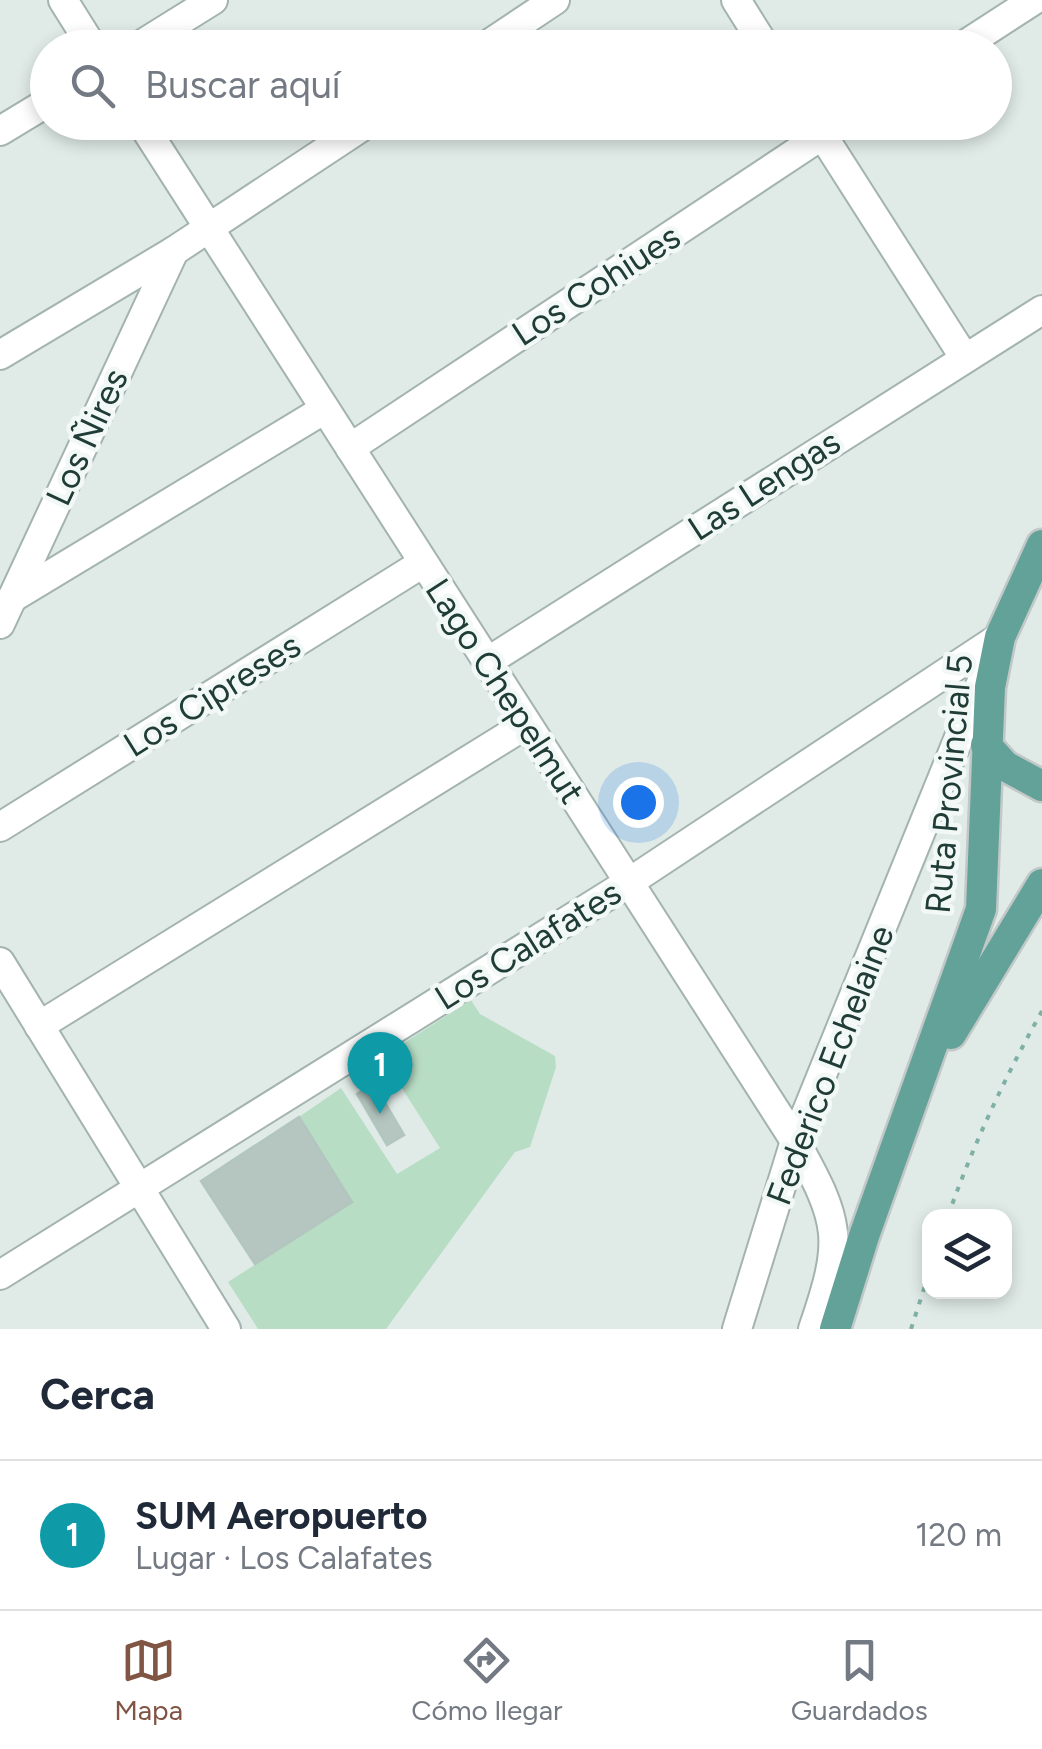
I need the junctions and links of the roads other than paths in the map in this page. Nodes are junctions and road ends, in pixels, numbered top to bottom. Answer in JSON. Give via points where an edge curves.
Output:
{"nodes":[{"id":1,"x":63,"y":0,"type":"edge"},
{"id":2,"x":213,"y":0,"type":"edge"},
{"id":3,"x":556,"y":0,"type":"edge"},
{"id":4,"x":736,"y":0,"type":"edge"},
{"id":5,"x":1034,"y":0,"type":"edge"},
{"id":6,"x":82,"y":30,"type":"edge"},
{"id":7,"x":165,"y":30,"type":"edge"},
{"id":8,"x":510,"y":30,"type":"edge"},
{"id":9,"x":755,"y":30,"type":"edge"},
{"id":10,"x":988,"y":30,"type":"edge"},
{"id":11,"x":30,"y":113,"type":"edge"},
{"id":12,"x":0,"y":131,"type":"edge"},
{"id":13,"x":153,"y":140,"type":"edge"},
{"id":14,"x":342,"y":140,"type":"edge"},
{"id":15,"x":807,"y":140,"type":"edge"},
{"id":16,"x":834,"y":140,"type":"edge"},
{"id":17,"x":209,"y":228,"type":"junction"},
{"id":18,"x":174,"y":251,"type":"junction"},
{"id":19,"x":1042,"y":310,"type":"edge"},
{"id":20,"x":0,"y":354,"type":"edge"},
{"id":21,"x":964,"y":356,"type":"junction"},
{"id":22,"x":324,"y":408,"type":"junction"},
{"id":23,"x":350,"y":448,"type":"junction"},
{"id":24,"x":1042,"y":545,"type":"edge"},
{"id":25,"x":423,"y":564,"type":"junction"},
{"id":26,"x":12,"y":598,"type":"junction"},
{"id":27,"x":0,"y":624,"type":"edge"},
{"id":28,"x":1000,"y":637,"type":"junction"},
{"id":29,"x":487,"y":662,"type":"junction"},
{"id":30,"x":526,"y":724,"type":"junction"},
{"id":31,"x":986,"y":745,"type":"junction"},
{"id":32,"x":1042,"y":786,"type":"edge"},
{"id":33,"x":0,"y":826,"type":"edge"},
{"id":34,"x":628,"y":883,"type":"junction"},
{"id":35,"x":1042,"y":884,"type":"edge"},
{"id":36,"x":0,"y":962,"type":"edge"},
{"id":37,"x":39,"y":1026,"type":"junction"},
{"id":38,"x":918,"y":1088,"type":"junction"},
{"id":39,"x":795,"y":1140,"type":"junction"},
{"id":40,"x":138,"y":1189,"type":"junction"},
{"id":41,"x":0,"y":1276,"type":"edge"},
{"id":42,"x":226,"y":1329,"type":"edge"},
{"id":43,"x":736,"y":1329,"type":"edge"},
{"id":44,"x":813,"y":1329,"type":"edge"},
{"id":45,"x":834,"y":1329,"type":"edge"}],
"edges":[{"from":1,"to":6,"type":"street"},
{"from":2,"to":7,"type":"street"},
{"from":3,"to":8,"type":"street"},
{"from":4,"to":9,"type":"street"},
{"from":5,"to":10,"type":"street"},
{"from":11,"to":12,"type":"street"},
{"from":13,"to":17,"type":"street","name":"Lago Chepelmut"},
{"from":14,"to":17,"type":"street"},
{"from":15,"to":23,"type":"street","name":"Los Cohiues"},
{"from":16,"to":21,"type":"street"},
{"from":17,"to":18,"type":"street"},
{"from":17,"to":22,"type":"street","name":"Lago Chepelmut"},
{"from":18,"to":20,"type":"street"},
{"from":18,"to":26,"type":"street","name":"Los Ñires"},
{"from":19,"to":21,"type":"street","name":"Las Lengas"},
{"from":21,"to":29,"type":"street","name":"Las Lengas"},
{"from":22,"to":23,"type":"street","name":"Lago Chepelmut"},
{"from":22,"to":26,"type":"street"},
{"from":23,"to":25,"type":"street","name":"Lago Chepelmut"},
{"from":24,"to":28,"type":"main road","name":"Ruta Provincial 5"},
{"from":25,"to":29,"type":"street","name":"Lago Chepelmut"},
{"from":25,"to":33,"type":"street","name":"Los Cipreses"},
{"from":26,"to":27,"type":"street","name":"Los Ñires"},
{"from":28,"to":31,"type":"main road","name":"Ruta Provincial 5"},
{"from":28,"to":34,"type":"street","name":"Los Calafates"},
{"from":28,"to":39,"type":"street","name":"Federico Echelaine"},
{"from":29,"to":30,"type":"street","name":"Lago Chepelmut"},
{"from":30,"to":34,"type":"street","name":"Lago Chepelmut"},
{"from":30,"to":37,"type":"street"},
{"from":31,"to":32,"type":"main road","via":[[1005,766]]},
{"from":31,"to":38,"type":"main road","name":"Ruta Provincial 5","via":[[981,908]]},
{"from":34,"to":39,"type":"street","name":"Lago Chepelmut"},
{"from":34,"to":40,"type":"street","name":"Los Calafates"},
{"from":35,"to":38,"type":"main road","name":"Ruta Provincial 5"},
{"from":36,"to":37,"type":"street"},
{"from":37,"to":40,"type":"street"},
{"from":38,"to":45,"type":"main road","name":"Ruta Provincial 5"},
{"from":39,"to":43,"type":"street","name":"Federico Echelaine"},
{"from":39,"to":44,"type":"street","name":"Lago Chepelmut","via":[[822,1190],[836,1250]]},
{"from":40,"to":41,"type":"street","name":"Los Calafates"},
{"from":40,"to":42,"type":"street"}]}
